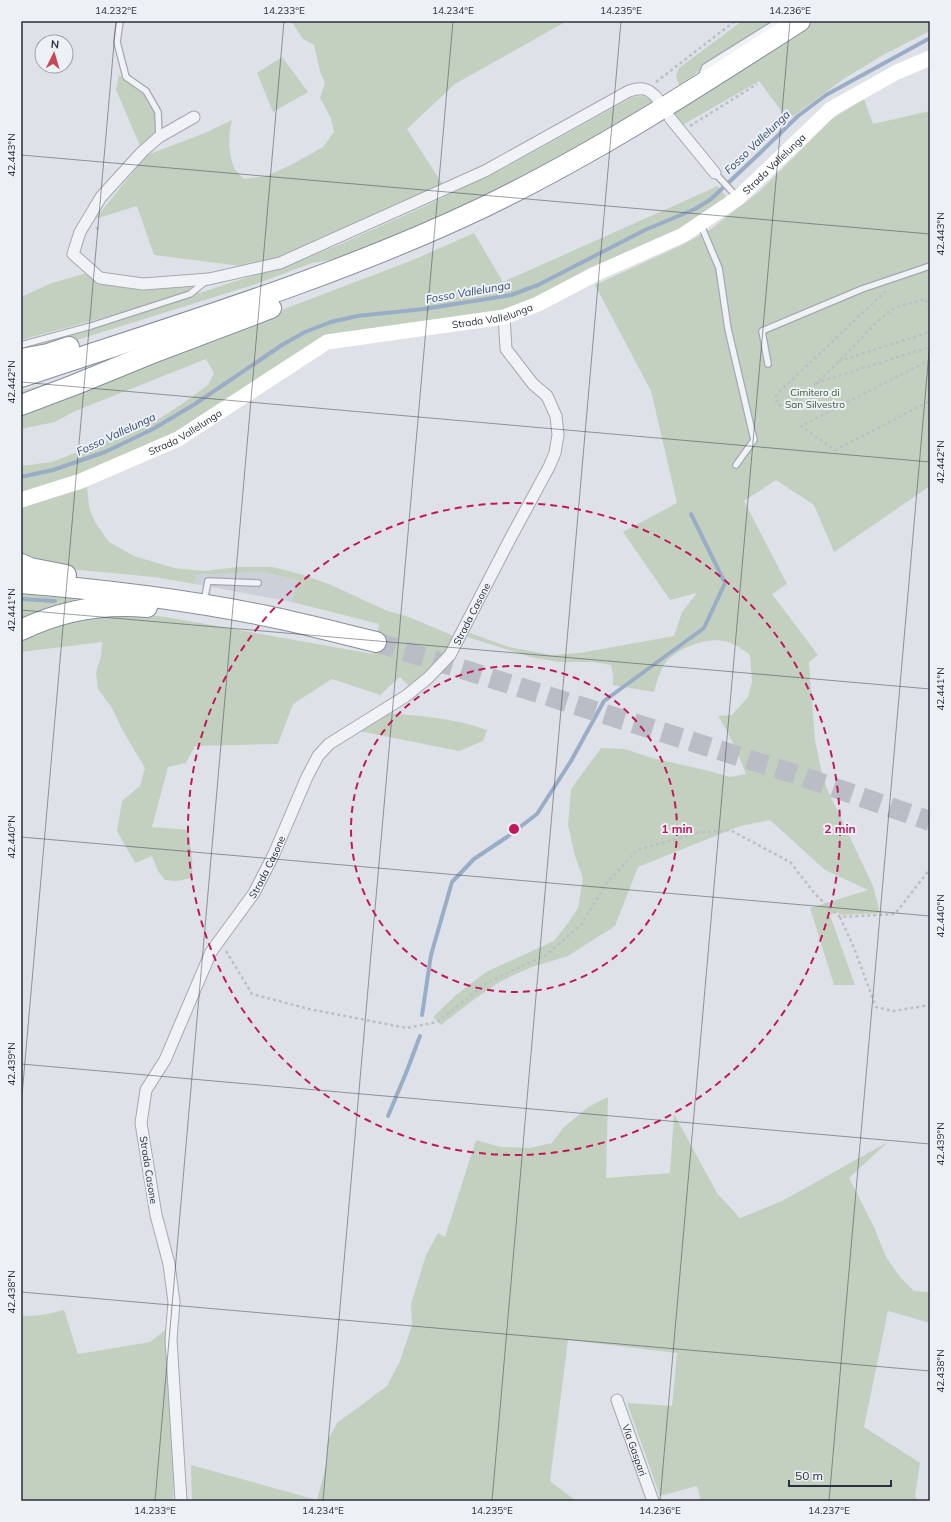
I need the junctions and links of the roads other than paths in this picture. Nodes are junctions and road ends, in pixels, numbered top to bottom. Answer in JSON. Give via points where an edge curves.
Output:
{"nodes":[{"id":1,"x":120,"y":21,"type":"edge"},
{"id":2,"x":779,"y":21,"type":"edge"},
{"id":3,"x":800,"y":21,"type":"edge"},
{"id":4,"x":930,"y":58,"type":"edge"},
{"id":5,"x":696,"y":88,"type":"junction"},
{"id":6,"x":657,"y":98,"type":"dead end"},
{"id":7,"x":194,"y":118,"type":"dead end"},
{"id":8,"x":670,"y":118,"type":"dead end"},
{"id":9,"x":159,"y":137,"type":"junction"},
{"id":10,"x":715,"y":173,"type":"joint"},
{"id":11,"x":738,"y":198,"type":"junction"},
{"id":12,"x":700,"y":223,"type":"junction"},
{"id":13,"x":930,"y":266,"type":"edge"},
{"id":14,"x":324,"y":275,"type":"junction"},
{"id":15,"x":209,"y":279,"type":"junction"},
{"id":16,"x":504,"y":317,"type":"junction"},
{"id":17,"x":21,"y":345,"type":"edge"},
{"id":18,"x":115,"y":346,"type":"junction"},
{"id":19,"x":21,"y":359,"type":"edge"},
{"id":20,"x":768,"y":364,"type":"dead end"},
{"id":21,"x":21,"y":377,"type":"edge"},
{"id":22,"x":21,"y":405,"type":"edge"},
{"id":23,"x":736,"y":465,"type":"dead end"},
{"id":24,"x":21,"y":500,"type":"edge"},
{"id":25,"x":21,"y":564,"type":"edge"},
{"id":26,"x":21,"y":583,"type":"edge"},
{"id":27,"x":258,"y":583,"type":"dead end"},
{"id":28,"x":137,"y":594,"type":"junction"},
{"id":29,"x":195,"y":603,"type":"junction"},
{"id":30,"x":21,"y":630,"type":"edge"},
{"id":31,"x":376,"y":642,"type":"tunnel mouth"},
{"id":32,"x":617,"y":1400,"type":"dead end"},
{"id":33,"x":181,"y":1501,"type":"edge"},
{"id":34,"x":653,"y":1501,"type":"edge"}],
"edges":[{"from":1,"to":9,"type":"lane","via":[[116,42],[126,77],[146,90],[158,112]]},
{"from":2,"to":5,"type":"lane","via":[[705,67]]},
{"from":3,"to":5,"type":"highway"},
{"from":4,"to":11,"type":"street","name":"Strada Vallelunga","via":[[897,72],[831,109]]},
{"from":5,"to":14,"type":"highway","via":[[550,173],[484,207]]},
{"from":6,"to":15,"type":"street","via":[[648,89],[629,91],[485,171],[280,263]]},
{"from":7,"to":9,"type":"street"},
{"from":8,"to":10,"type":"street"},
{"from":9,"to":15,"type":"street","via":[[101,197],[80,232],[73,254],[100,278],[143,284]]},
{"from":10,"to":11,"type":"lane"},
{"from":11,"to":12,"type":"street","name":"Strada Vallelunga"},
{"from":12,"to":16,"type":"street","name":"Strada Vallelunga","via":[[683,234],[595,274],[538,304]]},
{"from":12,"to":23,"type":"lane","via":[[719,268],[728,330],[754,440]]},
{"from":13,"to":20,"type":"lane","via":[[862,289],[762,331]]},
{"from":14,"to":18,"type":"highway"},
{"from":14,"to":22,"type":"highway","via":[[316,291]]},
{"from":15,"to":17,"type":"lane","via":[[190,294],[91,326]]},
{"from":16,"to":24,"type":"street","name":"Strada Vallelunga","via":[[327,342],[178,439],[81,481]]},
{"from":16,"to":33,"type":"street","name":"Strada Casone","via":[[506,349],[533,384],[547,396],[556,416],[556,453],[450,655],[406,696],[329,744],[318,756],[254,893],[211,952],[164,1060],[146,1090],[141,1124],[174,1302],[171,1339]]},
{"from":18,"to":19,"type":"highway","via":[[96,339],[48,354]]},
{"from":18,"to":21,"type":"highway"},
{"from":25,"to":28,"type":"highway","via":[[54,573],[117,581]]},
{"from":26,"to":28,"type":"highway"},
{"from":27,"to":29,"type":"lane","via":[[208,581]]},
{"from":28,"to":29,"type":"highway"},
{"from":29,"to":30,"type":"highway","via":[[171,610],[122,606],[88,608],[50,617]]},
{"from":29,"to":31,"type":"highway","via":[[277,618]]},
{"from":32,"to":34,"type":"street","name":"Via Gaspari"}]}
